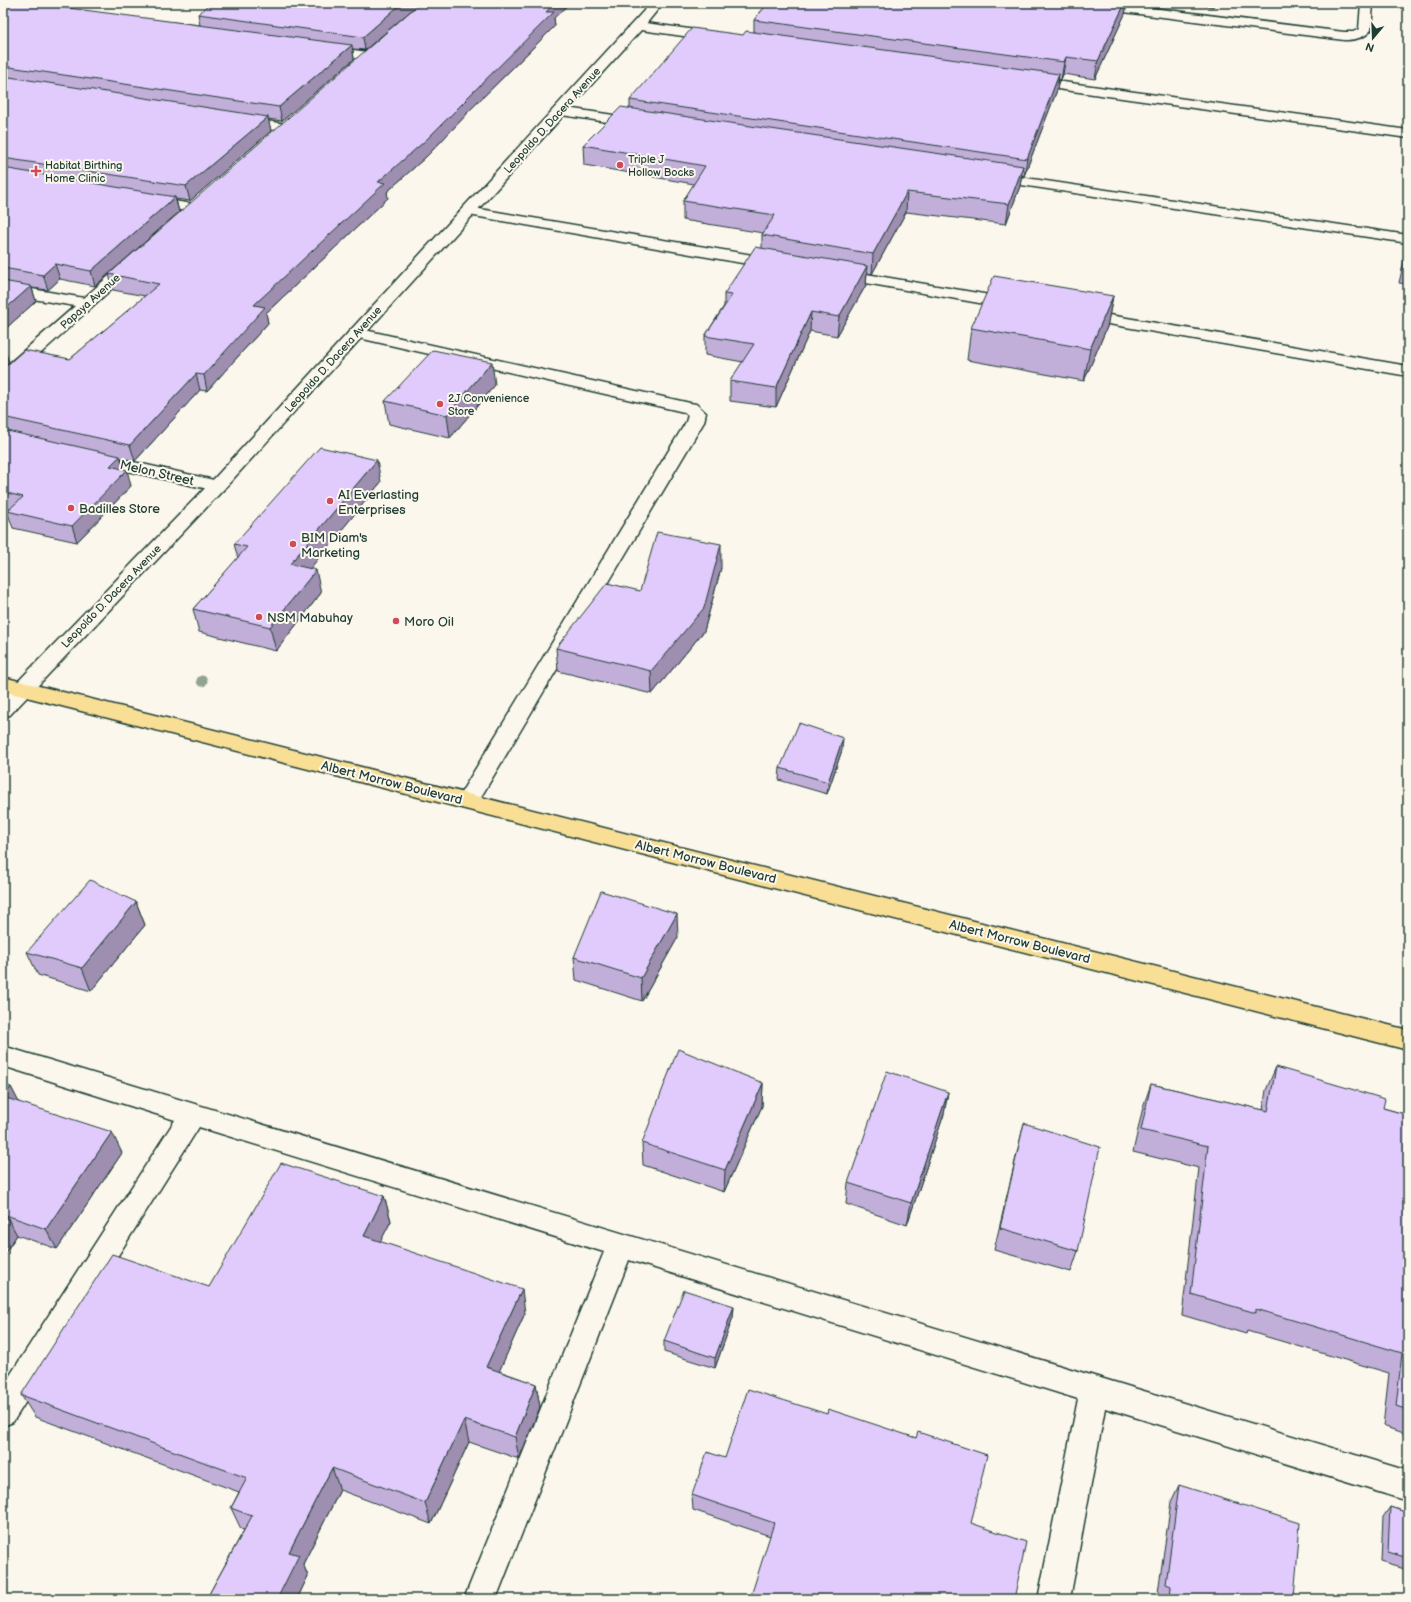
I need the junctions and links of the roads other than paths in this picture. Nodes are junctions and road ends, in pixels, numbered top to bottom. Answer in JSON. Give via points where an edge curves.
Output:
{"nodes":[{"id":1,"x":657,"y":3,"type":"edge"},
{"id":2,"x":1084,"y":3,"type":"edge"},
{"id":3,"x":1367,"y":3,"type":"edge"},
{"id":4,"x":638,"y":26,"type":"junction"},
{"id":5,"x":733,"y":40,"type":"edge"},
{"id":6,"x":379,"y":47,"type":"edge"},
{"id":7,"x":314,"y":49,"type":"edge"},
{"id":8,"x":368,"y":56,"type":"junction"},
{"id":9,"x":356,"y":67,"type":"edge"},
{"id":10,"x":1018,"y":80,"type":"edge"},
{"id":11,"x":560,"y":111,"type":"junction"},
{"id":12,"x":297,"y":118,"type":"edge"},
{"id":13,"x":231,"y":120,"type":"edge"},
{"id":14,"x":654,"y":126,"type":"edge"},
{"id":15,"x":285,"y":128,"type":"junction"},
{"id":16,"x":1408,"y":134,"type":"edge"},
{"id":17,"x":273,"y":138,"type":"edge"},
{"id":18,"x":976,"y":174,"type":"edge"},
{"id":19,"x":132,"y":198,"type":"edge"},
{"id":20,"x":204,"y":198,"type":"edge"},
{"id":21,"x":193,"y":208,"type":"junction"},
{"id":22,"x":468,"y":211,"type":"junction"},
{"id":23,"x":181,"y":219,"type":"edge"},
{"id":24,"x":1408,"y":240,"type":"edge"},
{"id":25,"x":146,"y":250,"type":"edge"},
{"id":26,"x":789,"y":266,"type":"edge"},
{"id":27,"x":821,"y":271,"type":"edge"},
{"id":28,"x":3,"y":289,"type":"edge"},
{"id":29,"x":88,"y":303,"type":"junction"},
{"id":30,"x":1024,"y":306,"type":"edge"},
{"id":31,"x":1064,"y":313,"type":"edge"},
{"id":32,"x":356,"y":334,"type":"junction"},
{"id":33,"x":1408,"y":371,"type":"edge"},
{"id":34,"x":3,"y":378,"type":"edge"},
{"id":35,"x":79,"y":455,"type":"edge"},
{"id":36,"x":217,"y":486,"type":"junction"},
{"id":37,"x":13,"y":686,"type":"edge"},
{"id":38,"x":3,"y":710,"type":"edge"},
{"id":39,"x":467,"y":801,"type":"junction"},
{"id":40,"x":1408,"y":1040,"type":"edge"},
{"id":41,"x":3,"y":1056,"type":"edge"},
{"id":42,"x":193,"y":1114,"type":"junction"},
{"id":43,"x":621,"y":1245,"type":"junction"},
{"id":44,"x":1094,"y":1390,"type":"junction"},
{"id":45,"x":3,"y":1412,"type":"edge"},
{"id":46,"x":1408,"y":1486,"type":"edge"},
{"id":47,"x":480,"y":1599,"type":"edge"},
{"id":48,"x":1054,"y":1599,"type":"edge"}],
"edges":[{"from":1,"to":4,"type":"street","name":"Leopoldo D. Dacera Avenue"},
{"from":2,"to":3,"type":"street","via":[[1352,36],[1365,30]]},
{"from":4,"to":5,"type":"street"},
{"from":4,"to":11,"type":"street","name":"Leopoldo D. Dacera Avenue"},
{"from":6,"to":8,"type":"street"},
{"from":7,"to":8,"type":"street"},
{"from":8,"to":9,"type":"street"},
{"from":10,"to":16,"type":"street"},
{"from":11,"to":14,"type":"street"},
{"from":11,"to":22,"type":"street","name":"Leopoldo D. Dacera Avenue"},
{"from":12,"to":15,"type":"street"},
{"from":13,"to":15,"type":"street"},
{"from":15,"to":17,"type":"street"},
{"from":18,"to":24,"type":"street"},
{"from":19,"to":21,"type":"street"},
{"from":20,"to":21,"type":"street"},
{"from":21,"to":23,"type":"street"},
{"from":22,"to":26,"type":"street"},
{"from":22,"to":32,"type":"street","name":"Leopoldo D. Dacera Avenue"},
{"from":25,"to":29,"type":"street","name":"Papaya Avenue"},
{"from":27,"to":30,"type":"street"},
{"from":28,"to":29,"type":"street"},
{"from":29,"to":34,"type":"street","name":"Papaya Avenue"},
{"from":31,"to":33,"type":"street"},
{"from":32,"to":36,"type":"street","name":"Leopoldo D. Dacera Avenue"},
{"from":32,"to":39,"type":"street","via":[[690,408],[697,413],[695,422]]},
{"from":35,"to":36,"type":"street","name":"Melon Street"},
{"from":36,"to":37,"type":"street","name":"Leopoldo D. Dacera Avenue"},
{"from":37,"to":38,"type":"street","name":"Leopoldo D. Dacera Avenue"},
{"from":37,"to":39,"type":"highway","name":"Albert Morrow Boulevard"},
{"from":39,"to":40,"type":"highway","name":"Albert Morrow Boulevard"},
{"from":41,"to":42,"type":"street"},
{"from":42,"to":43,"type":"street"},
{"from":42,"to":45,"type":"street"},
{"from":43,"to":44,"type":"street"},
{"from":43,"to":47,"type":"street"},
{"from":44,"to":46,"type":"street"},
{"from":44,"to":48,"type":"street"}]}
